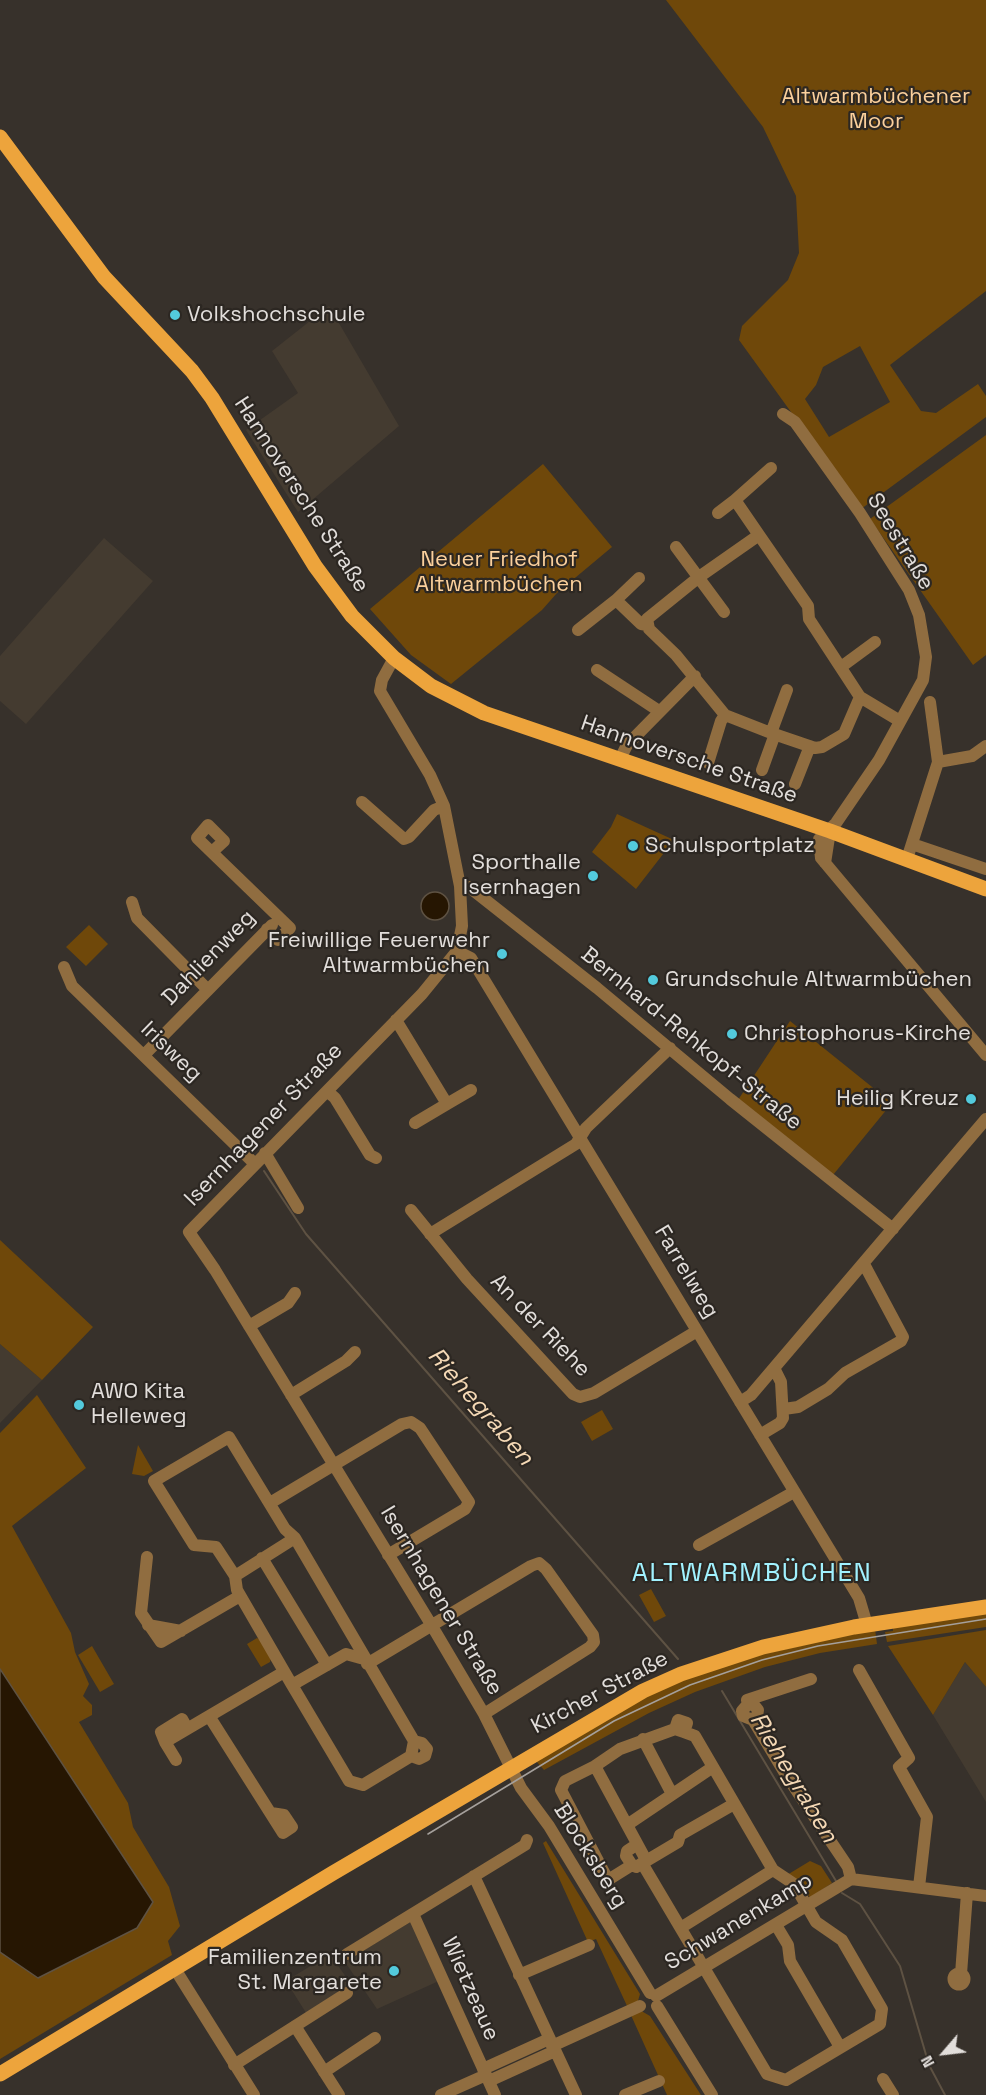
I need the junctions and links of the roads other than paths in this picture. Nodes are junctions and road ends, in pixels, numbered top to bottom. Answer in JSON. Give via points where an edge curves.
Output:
{"nodes":[{"id":1,"x":0,"y":137,"type":"edge"},
{"id":2,"x":783,"y":414,"type":"dead end"},
{"id":3,"x":771,"y":468,"type":"dead end"},
{"id":4,"x":735,"y":500,"type":"junction"},
{"id":5,"x":718,"y":513,"type":"dead end"},
{"id":6,"x":759,"y":536,"type":"junction"},
{"id":7,"x":676,"y":547,"type":"dead end"},
{"id":8,"x":639,"y":578,"type":"dead end"},
{"id":9,"x":699,"y":578,"type":"junction"},
{"id":10,"x":616,"y":600,"type":"junction"},
{"id":11,"x":724,"y":612,"type":"dead end"},
{"id":12,"x":647,"y":625,"type":"junction"},
{"id":13,"x":578,"y":630,"type":"dead end"},
{"id":14,"x":875,"y":642,"type":"dead end"},
{"id":15,"x":394,"y":658,"type":"junction"},
{"id":16,"x":841,"y":667,"type":"junction"},
{"id":17,"x":597,"y":670,"type":"dead end"},
{"id":18,"x":695,"y":676,"type":"junction"},
{"id":19,"x":787,"y":690,"type":"dead end"},
{"id":20,"x":860,"y":697,"type":"junction"},
{"id":21,"x":930,"y":702,"type":"dead end"},
{"id":22,"x":659,"y":711,"type":"junction"},
{"id":23,"x":725,"y":715,"type":"junction"},
{"id":24,"x":900,"y":721,"type":"junction"},
{"id":25,"x":773,"y":734,"type":"junction"},
{"id":26,"x":810,"y":746,"type":"junction"},
{"id":27,"x":986,"y":746,"type":"edge"},
{"id":28,"x":620,"y":759,"type":"junction"},
{"id":29,"x":708,"y":762,"type":"dead end"},
{"id":30,"x":938,"y":762,"type":"junction"},
{"id":31,"x":762,"y":770,"type":"dead end"},
{"id":32,"x":795,"y":784,"type":"dead end"},
{"id":33,"x":362,"y":802,"type":"dead end"},
{"id":34,"x":444,"y":806,"type":"junction"},
{"id":35,"x":830,"y":831,"type":"junction"},
{"id":36,"x":912,"y":844,"type":"junction"},
{"id":37,"x":212,"y":852,"type":"dead end"},
{"id":38,"x":907,"y":859,"type":"junction"},
{"id":39,"x":986,"y":869,"type":"edge"},
{"id":40,"x":460,"y":886,"type":"junction"},
{"id":41,"x":986,"y":889,"type":"edge"},
{"id":42,"x":132,"y":902,"type":"dead end"},
{"id":43,"x":457,"y":951,"type":"junction"},
{"id":44,"x":64,"y":967,"type":"dead end"},
{"id":45,"x":208,"y":990,"type":"junction"},
{"id":46,"x":396,"y":1020,"type":"junction"},
{"id":47,"x":670,"y":1048,"type":"junction"},
{"id":48,"x":145,"y":1054,"type":"junction"},
{"id":49,"x":986,"y":1054,"type":"edge"},
{"id":50,"x":471,"y":1090,"type":"dead end"},
{"id":51,"x":327,"y":1091,"type":"junction"},
{"id":52,"x":447,"y":1104,"type":"junction"},
{"id":53,"x":986,"y":1119,"type":"edge"},
{"id":54,"x":415,"y":1123,"type":"dead end"},
{"id":55,"x":580,"y":1137,"type":"junction"},
{"id":56,"x":265,"y":1153,"type":"junction"},
{"id":57,"x":376,"y":1158,"type":"dead end"},
{"id":58,"x":255,"y":1164,"type":"junction"},
{"id":59,"x":298,"y":1208,"type":"dead end"},
{"id":60,"x":411,"y":1210,"type":"dead end"},
{"id":61,"x":893,"y":1229,"type":"junction"},
{"id":62,"x":430,"y":1234,"type":"junction"},
{"id":63,"x":864,"y":1264,"type":"junction"},
{"id":64,"x":295,"y":1293,"type":"dead end"},
{"id":65,"x":249,"y":1326,"type":"junction"},
{"id":66,"x":697,"y":1331,"type":"junction"},
{"id":67,"x":354,"y":1352,"type":"dead end"},
{"id":68,"x":774,"y":1368,"type":"junction"},
{"id":69,"x":291,"y":1395,"type":"junction"},
{"id":70,"x":740,"y":1402,"type":"junction"},
{"id":71,"x":784,"y":1409,"type":"junction"},
{"id":72,"x":760,"y":1435,"type":"junction"},
{"id":73,"x":335,"y":1465,"type":"junction"},
{"id":74,"x":794,"y":1492,"type":"junction"},
{"id":75,"x":270,"y":1503,"type":"junction"},
{"id":76,"x":295,"y":1538,"type":"junction"},
{"id":77,"x":699,"y":1545,"type":"dead end"},
{"id":78,"x":388,"y":1556,"type":"junction"},
{"id":79,"x":147,"y":1557,"type":"dead end"},
{"id":80,"x":262,"y":1558,"type":"junction"},
{"id":81,"x":235,"y":1576,"type":"junction"},
{"id":82,"x":240,"y":1596,"type":"junction"},
{"id":83,"x":986,"y":1607,"type":"edge"},
{"id":84,"x":867,"y":1625,"type":"junction"},
{"id":85,"x":432,"y":1626,"type":"junction"},
{"id":86,"x":366,"y":1662,"type":"junction"},
{"id":87,"x":327,"y":1665,"type":"junction"},
{"id":88,"x":859,"y":1670,"type":"dead end"},
{"id":89,"x":284,"y":1672,"type":"junction"},
{"id":90,"x":811,"y":1679,"type":"dead end"},
{"id":91,"x":292,"y":1685,"type":"junction"},
{"id":92,"x":484,"y":1714,"type":"junction"},
{"id":93,"x":209,"y":1716,"type":"junction"},
{"id":94,"x":643,"y":1739,"type":"junction"},
{"id":95,"x":176,"y":1760,"type":"dead end"},
{"id":96,"x":595,"y":1766,"type":"junction"},
{"id":97,"x":713,"y":1767,"type":"junction"},
{"id":98,"x":510,"y":1768,"type":"junction"},
{"id":99,"x":672,"y":1794,"type":"junction"},
{"id":100,"x":734,"y":1804,"type":"junction"},
{"id":101,"x":271,"y":1813,"type":"dead end"},
{"id":102,"x":627,"y":1825,"type":"junction"},
{"id":103,"x":527,"y":1840,"type":"dead end"},
{"id":104,"x":640,"y":1863,"type":"junction"},
{"id":105,"x":773,"y":1870,"type":"junction"},
{"id":106,"x":474,"y":1876,"type":"junction"},
{"id":107,"x":851,"y":1879,"type":"junction"},
{"id":108,"x":919,"y":1887,"type":"junction"},
{"id":109,"x":967,"y":1893,"type":"junction"},
{"id":110,"x":986,"y":1896,"type":"edge"},
{"id":111,"x":807,"y":1906,"type":"junction"},
{"id":112,"x":413,"y":1914,"type":"junction"},
{"id":113,"x":776,"y":1925,"type":"junction"},
{"id":114,"x":682,"y":1927,"type":"junction"},
{"id":115,"x":589,"y":1945,"type":"dead end"},
{"id":116,"x":347,"y":1954,"type":"dead end"},
{"id":117,"x":707,"y":1968,"type":"junction"},
{"id":118,"x":175,"y":1969,"type":"junction"},
{"id":119,"x":961,"y":1974,"type":"dead end"},
{"id":120,"x":519,"y":1975,"type":"junction"},
{"id":121,"x":346,"y":1993,"type":"dead end"},
{"id":122,"x":649,"y":2001,"type":"junction"},
{"id":123,"x":295,"y":2026,"type":"junction"},
{"id":124,"x":375,"y":2038,"type":"dead end"},
{"id":125,"x":552,"y":2045,"type":"junction"},
{"id":126,"x":840,"y":2047,"type":"junction"},
{"id":127,"x":234,"y":2065,"type":"junction"},
{"id":128,"x":324,"y":2072,"type":"junction"},
{"id":129,"x":0,"y":2074,"type":"edge"},
{"id":130,"x":486,"y":2075,"type":"junction"},
{"id":131,"x":883,"y":2079,"type":"dead end"},
{"id":132,"x":658,"y":2081,"type":"dead end"},
{"id":133,"x":254,"y":2095,"type":"edge"},
{"id":134,"x":339,"y":2095,"type":"edge"},
{"id":135,"x":441,"y":2095,"type":"edge"},
{"id":136,"x":495,"y":2095,"type":"edge"},
{"id":137,"x":576,"y":2095,"type":"edge"},
{"id":138,"x":625,"y":2095,"type":"edge"},
{"id":139,"x":712,"y":2095,"type":"edge"},
{"id":140,"x":893,"y":2095,"type":"edge"}],
"edges":[{"from":1,"to":15,"type":"main road","name":"Hannoversche Straße","via":[[105,278],[192,371],[315,566],[352,616]]},
{"from":2,"to":24,"type":"street","name":"Seestraße","via":[[795,422],[860,513],[909,590],[919,615],[926,657],[922,680]]},
{"from":3,"to":4,"type":"street"},
{"from":4,"to":5,"type":"street"},
{"from":4,"to":6,"type":"street"},
{"from":6,"to":9,"type":"street"},
{"from":6,"to":16,"type":"street","via":[[808,606],[809,619]]},
{"from":7,"to":9,"type":"street"},
{"from":8,"to":10,"type":"street"},
{"from":9,"to":11,"type":"street"},
{"from":9,"to":12,"type":"street","via":[[647,619]]},
{"from":10,"to":12,"type":"street"},
{"from":10,"to":13,"type":"street"},
{"from":12,"to":18,"type":"street"},
{"from":14,"to":16,"type":"street"},
{"from":15,"to":28,"type":"main road","name":"Hannoversche Straße","via":[[431,686],[484,713]]},
{"from":15,"to":34,"type":"street","name":"Isernhagener Straße","via":[[380,691]]},
{"from":16,"to":20,"type":"street"},
{"from":17,"to":22,"type":"street"},
{"from":18,"to":22,"type":"street"},
{"from":18,"to":23,"type":"street"},
{"from":19,"to":25,"type":"street"},
{"from":20,"to":24,"type":"street"},
{"from":20,"to":26,"type":"street","via":[[844,734],[822,747]]},
{"from":21,"to":30,"type":"street"},
{"from":22,"to":28,"type":"street","via":[[627,745]]},
{"from":23,"to":25,"type":"street"},
{"from":23,"to":29,"type":"street"},
{"from":24,"to":35,"type":"street","name":"Seestraße","via":[[879,760]]},
{"from":25,"to":26,"type":"street"},
{"from":25,"to":31,"type":"street"},
{"from":26,"to":32,"type":"street"},
{"from":27,"to":30,"type":"street","via":[[972,756]]},
{"from":28,"to":35,"type":"main road","name":"Hannoversche Straße"},
{"from":30,"to":36,"type":"street"},
{"from":33,"to":34,"type":"street","via":[[404,839],[434,810]]},
{"from":34,"to":40,"type":"street","name":"Isernhagener Straße"},
{"from":35,"to":38,"type":"main road","name":"Hannoversche Straße"},
{"from":35,"to":49,"type":"street","via":[[825,863]]},
{"from":36,"to":38,"type":"street"},
{"from":36,"to":39,"type":"street"},
{"from":37,"to":45,"type":"street","name":"Dahlienweg","via":[[279,918]]},
{"from":38,"to":41,"type":"main road","name":"Hannoversche Straße"},
{"from":40,"to":43,"type":"street","name":"Isernhagener Straße","via":[[462,926]]},
{"from":40,"to":47,"type":"street","name":"Bernhard-Rehkopf-Straße","via":[[468,887]]},
{"from":42,"to":45,"type":"street","via":[[136,918]]},
{"from":43,"to":46,"type":"street","name":"Isernhagener Straße"},
{"from":43,"to":55,"type":"street","name":"Farrelweg","via":[[471,958]]},
{"from":44,"to":48,"type":"street","name":"Irisweg","via":[[72,986]]},
{"from":45,"to":48,"type":"street","name":"Dahlienweg"},
{"from":46,"to":51,"type":"street","name":"Isernhagener Straße"},
{"from":46,"to":52,"type":"street"},
{"from":47,"to":55,"type":"street"},
{"from":47,"to":61,"type":"street","name":"Bernhard-Rehkopf-Straße"},
{"from":48,"to":58,"type":"street","name":"Irisweg"},
{"from":50,"to":52,"type":"street"},
{"from":51,"to":56,"type":"street","name":"Isernhagener Straße"},
{"from":51,"to":57,"type":"street","via":[[369,1155]]},
{"from":52,"to":54,"type":"street"},
{"from":53,"to":61,"type":"street"},
{"from":55,"to":62,"type":"street","via":[[576,1144]]},
{"from":55,"to":66,"type":"street","name":"Farrelweg"},
{"from":56,"to":58,"type":"street","name":"Isernhagener Straße"},
{"from":56,"to":59,"type":"street"},
{"from":58,"to":65,"type":"street","name":"Isernhagener Straße","via":[[189,1232]]},
{"from":60,"to":62,"type":"street","name":"An der Riehe"},
{"from":61,"to":63,"type":"street"},
{"from":62,"to":66,"type":"street","name":"An der Riehe","via":[[466,1279],[580,1397],[594,1393]]},
{"from":63,"to":68,"type":"street"},
{"from":63,"to":71,"type":"street","via":[[903,1337],[845,1373],[828,1389],[798,1407]]},
{"from":64,"to":65,"type":"street","via":[[288,1303]]},
{"from":65,"to":69,"type":"street","name":"Isernhagener Straße"},
{"from":66,"to":70,"type":"street","name":"Farrelweg"},
{"from":67,"to":69,"type":"street"},
{"from":68,"to":70,"type":"street"},
{"from":68,"to":71,"type":"street","via":[[781,1382]]},
{"from":69,"to":73,"type":"street","name":"Isernhagener Straße"},
{"from":70,"to":72,"type":"street","name":"Farrelweg"},
{"from":71,"to":72,"type":"street","via":[[780,1423]]},
{"from":72,"to":74,"type":"street","name":"Farrelweg"},
{"from":73,"to":75,"type":"street"},
{"from":73,"to":78,"type":"street","name":"Isernhagener Straße"},
{"from":73,"to":78,"type":"street","via":[[411,1422],[420,1428],[466,1494],[469,1502],[465,1509]]},
{"from":74,"to":77,"type":"street"},
{"from":74,"to":84,"type":"street","name":"Farrelweg","via":[[859,1598]]},
{"from":75,"to":76,"type":"street"},
{"from":75,"to":81,"type":"street","via":[[229,1437],[154,1480],[194,1545],[216,1547]]},
{"from":76,"to":80,"type":"street"},
{"from":76,"to":86,"type":"street"},
{"from":78,"to":85,"type":"street","name":"Isernhagener Straße"},
{"from":79,"to":82,"type":"street","via":[[141,1613],[161,1641]]},
{"from":80,"to":81,"type":"street"},
{"from":80,"to":87,"type":"street"},
{"from":81,"to":82,"type":"street"},
{"from":82,"to":89,"type":"street"},
{"from":83,"to":84,"type":"main road","name":"Kircher Straße"},
{"from":84,"to":98,"type":"main road","name":"Kircher Straße","via":[[763,1647],[681,1674],[604,1712]]},
{"from":85,"to":86,"type":"street"},
{"from":85,"to":92,"type":"street","name":"Isernhagener Straße"},
{"from":85,"to":92,"type":"street","via":[[539,1563],[592,1635],[594,1642],[590,1647]]},
{"from":86,"to":87,"type":"street","via":[[345,1654]]},
{"from":86,"to":91,"type":"street","via":[[414,1741],[411,1756],[363,1785],[349,1781]]},
{"from":87,"to":91,"type":"street"},
{"from":88,"to":108,"type":"street","via":[[909,1758],[899,1767],[927,1817]]},
{"from":89,"to":91,"type":"street"},
{"from":89,"to":93,"type":"street"},
{"from":90,"to":107,"type":"street","via":[[747,1700],[758,1710],[753,1720],[848,1867]]},
{"from":92,"to":98,"type":"street","name":"Isernhagener Straße"},
{"from":93,"to":95,"type":"street","via":[[188,1728],[182,1719],[161,1732]]},
{"from":93,"to":101,"type":"street"},
{"from":94,"to":96,"type":"street"},
{"from":94,"to":97,"type":"street","via":[[680,1730],[694,1736]]},
{"from":94,"to":99,"type":"street"},
{"from":96,"to":102,"type":"street"},
{"from":96,"to":104,"type":"street","via":[[565,1781],[561,1790],[608,1880]]},
{"from":97,"to":99,"type":"street"},
{"from":97,"to":100,"type":"street"},
{"from":98,"to":118,"type":"main road","name":"Kircher Straße"},
{"from":98,"to":122,"type":"street","name":"Blocksberg","via":[[549,1826]]},
{"from":99,"to":102,"type":"street"},
{"from":100,"to":104,"type":"street"},
{"from":100,"to":105,"type":"street"},
{"from":102,"to":104,"type":"street"},
{"from":103,"to":106,"type":"street","via":[[525,1845]]},
{"from":104,"to":114,"type":"street"},
{"from":105,"to":111,"type":"street","via":[[794,1884]]},
{"from":105,"to":114,"type":"street"},
{"from":106,"to":112,"type":"street"},
{"from":106,"to":120,"type":"street"},
{"from":107,"to":108,"type":"street"},
{"from":107,"to":111,"type":"street","name":"Schwanenkamp"},
{"from":108,"to":109,"type":"street"},
{"from":109,"to":110,"type":"street"},
{"from":109,"to":119,"type":"street"},
{"from":111,"to":113,"type":"street","name":"Schwanenkamp"},
{"from":111,"to":126,"type":"street","via":[[816,1922],[842,1940],[882,2009],[880,2024]]},
{"from":112,"to":116,"type":"street"},
{"from":112,"to":130,"type":"street","name":"Wietzeaue"},
{"from":113,"to":117,"type":"street","name":"Schwanenkamp"},
{"from":113,"to":126,"type":"street","via":[[788,1945],[790,1961]]},
{"from":114,"to":117,"type":"street"},
{"from":115,"to":120,"type":"street"},
{"from":117,"to":122,"type":"street","name":"Schwanenkamp"},
{"from":117,"to":126,"type":"street","via":[[767,2074],[786,2080]]},
{"from":118,"to":127,"type":"street"},
{"from":118,"to":129,"type":"main road","name":"Kircher Straße"},
{"from":120,"to":125,"type":"street"},
{"from":121,"to":123,"type":"street"},
{"from":122,"to":125,"type":"street","name":"Schwanenkamp"},
{"from":122,"to":139,"type":"street","name":"Blocksberg"},
{"from":123,"to":127,"type":"street"},
{"from":123,"to":128,"type":"street"},
{"from":124,"to":128,"type":"street"},
{"from":125,"to":130,"type":"street","name":"Schwanenkamp"},
{"from":125,"to":137,"type":"street"},
{"from":127,"to":133,"type":"street"},
{"from":128,"to":134,"type":"street"},
{"from":130,"to":135,"type":"street","name":"Schwanenkamp"},
{"from":130,"to":136,"type":"street","name":"Wietzeaue"},
{"from":131,"to":140,"type":"street"},
{"from":132,"to":138,"type":"street"}]}
